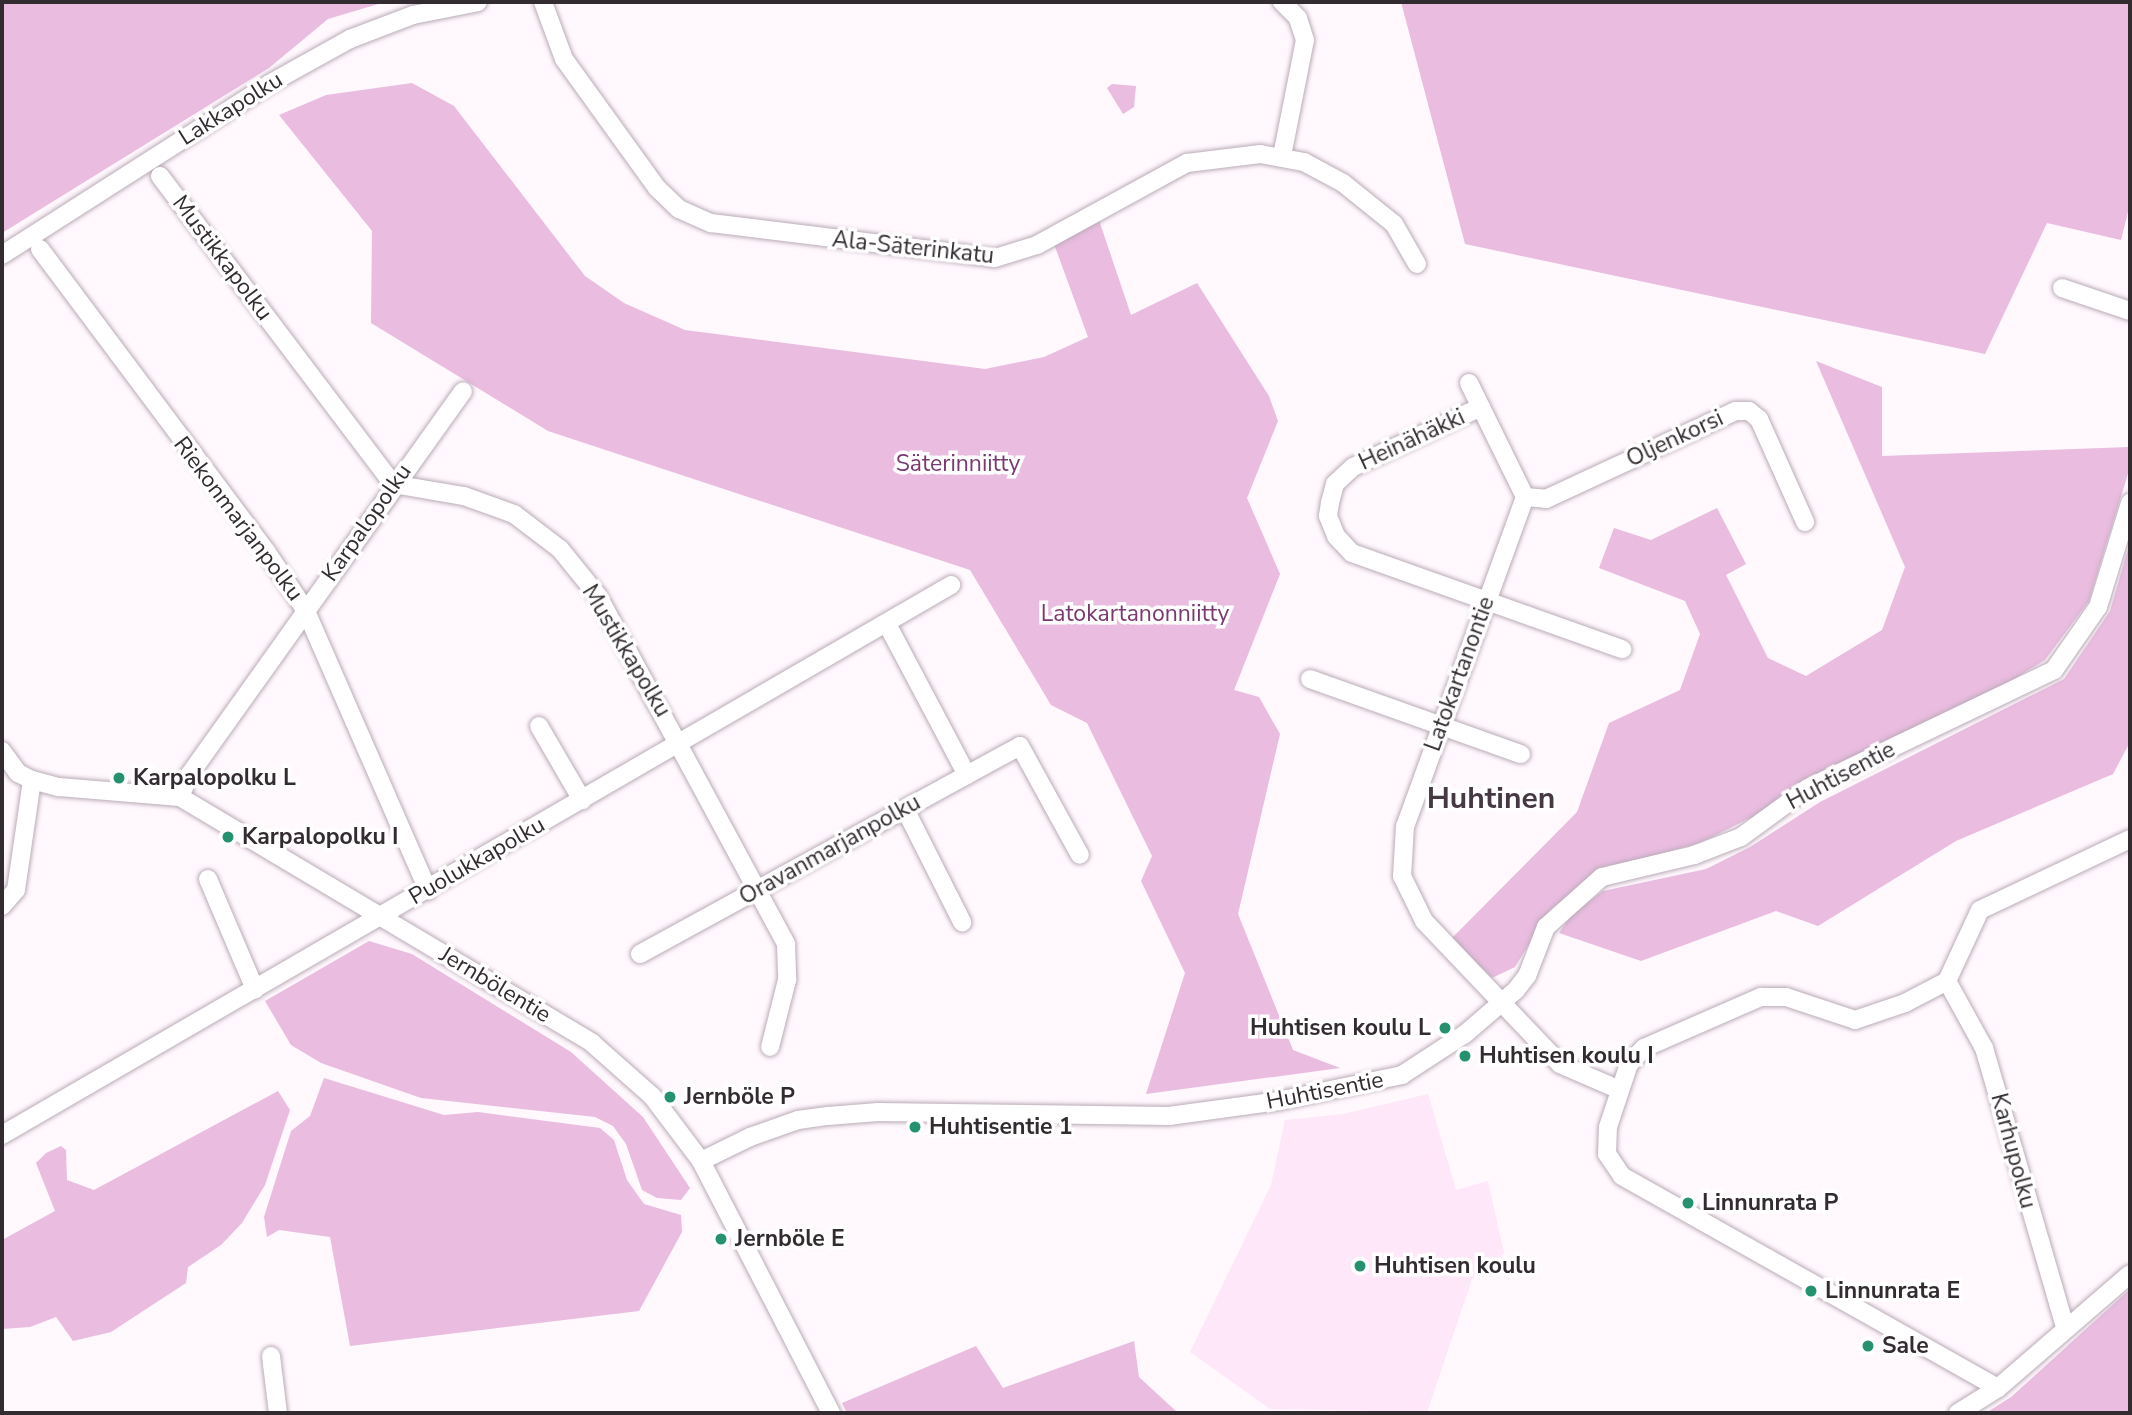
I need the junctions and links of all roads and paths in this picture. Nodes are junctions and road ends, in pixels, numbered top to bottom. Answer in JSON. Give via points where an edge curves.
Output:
{"nodes":[{"id":1,"x":478,"y":2,"type":"edge"},
{"id":2,"x":543,"y":2,"type":"edge"},
{"id":3,"x":1282,"y":2,"type":"edge"},
{"id":4,"x":1282,"y":156,"type":"junction"},
{"id":5,"x":160,"y":176,"type":"dead end"},
{"id":6,"x":40,"y":249,"type":"dead end"},
{"id":7,"x":2,"y":255,"type":"edge"},
{"id":8,"x":1417,"y":264,"type":"dead end"},
{"id":9,"x":2062,"y":288,"type":"dead end"},
{"id":10,"x":2130,"y":311,"type":"edge"},
{"id":11,"x":1469,"y":383,"type":"dead end"},
{"id":12,"x":463,"y":391,"type":"dead end"},
{"id":13,"x":1481,"y":407,"type":"junction"},
{"id":14,"x":393,"y":484,"type":"junction"},
{"id":15,"x":1525,"y":497,"type":"junction"},
{"id":16,"x":2130,"y":503,"type":"edge"},
{"id":17,"x":1805,"y":522,"type":"dead end"},
{"id":18,"x":950,"y":586,"type":"dead end"},
{"id":19,"x":1486,"y":603,"type":"junction"},
{"id":20,"x":306,"y":611,"type":"junction"},
{"id":21,"x":887,"y":624,"type":"junction"},
{"id":22,"x":1622,"y":649,"type":"dead end"},
{"id":23,"x":1310,"y":680,"type":"dead end"},
{"id":24,"x":1441,"y":725,"type":"junction"},
{"id":25,"x":539,"y":726,"type":"dead end"},
{"id":26,"x":680,"y":743,"type":"junction"},
{"id":27,"x":2,"y":751,"type":"edge"},
{"id":28,"x":1521,"y":754,"type":"dead end"},
{"id":29,"x":967,"y":775,"type":"junction"},
{"id":30,"x":32,"y":780,"type":"junction"},
{"id":31,"x":180,"y":797,"type":"junction"},
{"id":32,"x":582,"y":800,"type":"junction"},
{"id":33,"x":905,"y":809,"type":"junction"},
{"id":34,"x":2130,"y":839,"type":"edge"},
{"id":35,"x":1080,"y":855,"type":"dead end"},
{"id":36,"x":208,"y":879,"type":"dead end"},
{"id":37,"x":758,"y":889,"type":"junction"},
{"id":38,"x":428,"y":890,"type":"junction"},
{"id":39,"x":2,"y":906,"type":"edge"},
{"id":40,"x":381,"y":917,"type":"junction"},
{"id":41,"x":962,"y":922,"type":"dead end"},
{"id":42,"x":640,"y":954,"type":"dead end"},
{"id":43,"x":1947,"y":981,"type":"junction"},
{"id":44,"x":255,"y":989,"type":"junction"},
{"id":45,"x":1502,"y":1002,"type":"junction"},
{"id":46,"x":771,"y":1046,"type":"dead end"},
{"id":47,"x":1620,"y":1090,"type":"junction"},
{"id":48,"x":2,"y":1135,"type":"edge"},
{"id":49,"x":701,"y":1161,"type":"junction"},
{"id":50,"x":2130,"y":1274,"type":"edge"},
{"id":51,"x":2065,"y":1326,"type":"junction"},
{"id":52,"x":271,"y":1356,"type":"dead end"},
{"id":53,"x":1998,"y":1388,"type":"junction"},
{"id":54,"x":278,"y":1413,"type":"edge"},
{"id":55,"x":831,"y":1413,"type":"edge"},
{"id":56,"x":1958,"y":1413,"type":"edge"}],
"edges":[{"from":1,"to":7,"type":"street","name":"Lakkapolku","via":[[413,15],[350,39],[269,85]]},
{"from":2,"to":4,"type":"street","name":"Ala-Säterinkatu","via":[[564,59],[657,188],[679,209],[711,223],[995,258],[1037,245],[1187,163],[1234,154]]},
{"from":3,"to":4,"type":"street","via":[[1298,18],[1305,40]]},
{"from":4,"to":8,"type":"street","name":"Ala-Säterinkatu","via":[[1314,167],[1362,196],[1394,224]]},
{"from":5,"to":14,"type":"street","name":"Mustikkapolku"},
{"from":6,"to":20,"type":"street","name":"Riekonmarjanpolku"},
{"from":9,"to":10,"type":"street"},
{"from":11,"to":13,"type":"street"},
{"from":12,"to":14,"type":"street","name":"Karpalopolku"},
{"from":13,"to":15,"type":"street"},
{"from":13,"to":19,"type":"street","name":"Heinähäkki","via":[[1353,467],[1335,484],[1328,516],[1336,536],[1352,553]]},
{"from":14,"to":20,"type":"street","name":"Karpalopolku"},
{"from":14,"to":26,"type":"street","name":"Mustikkapolku","via":[[464,495],[514,514],[559,549],[598,596]]},
{"from":15,"to":17,"type":"street","name":"Oljenkorsi","via":[[1546,499],[1736,411],[1749,411],[1759,419]]},
{"from":15,"to":19,"type":"street","name":"Latokartanontie"},
{"from":16,"to":45,"type":"street","name":"Huhtisentie","via":[[2098,607],[2054,670],[1808,788],[1741,837],[1694,855],[1602,877],[1546,927],[1527,976]]},
{"from":18,"to":21,"type":"street","name":"Puolukkapolku"},
{"from":19,"to":22,"type":"street","name":"Heinähäkki"},
{"from":19,"to":24,"type":"street","name":"Latokartanontie"},
{"from":20,"to":31,"type":"street","name":"Karpalopolku","via":[[190,774]]},
{"from":20,"to":38,"type":"street","name":"Riekonmarjanpolku"},
{"from":21,"to":26,"type":"street","name":"Puolukkapolku"},
{"from":21,"to":29,"type":"street"},
{"from":23,"to":24,"type":"street"},
{"from":24,"to":28,"type":"street"},
{"from":24,"to":45,"type":"street","name":"Latokartanontie","via":[[1405,826],[1402,876],[1424,921]]},
{"from":25,"to":32,"type":"street"},
{"from":26,"to":32,"type":"street","name":"Puolukkapolku"},
{"from":26,"to":37,"type":"street","name":"Mustikkapolku"},
{"from":27,"to":30,"type":"street","name":"Jernbölentie","via":[[18,773]]},
{"from":29,"to":33,"type":"street","name":"Oravanmarjanpolku"},
{"from":29,"to":35,"type":"street","name":"Oravanmarjanpolku","via":[[1020,746]]},
{"from":30,"to":31,"type":"street","name":"Jernbölentie","via":[[60,787]]},
{"from":30,"to":39,"type":"street","via":[[16,890]]},
{"from":31,"to":40,"type":"street","name":"Jernbölentie"},
{"from":32,"to":38,"type":"street","name":"Puolukkapolku"},
{"from":33,"to":37,"type":"street","name":"Oravanmarjanpolku"},
{"from":33,"to":41,"type":"street"},
{"from":34,"to":43,"type":"street","via":[[1979,910]]},
{"from":36,"to":44,"type":"street"},
{"from":37,"to":42,"type":"street","name":"Oravanmarjanpolku"},
{"from":37,"to":46,"type":"street","name":"Mustikkapolku","via":[[789,959]]},
{"from":38,"to":40,"type":"street","name":"Puolukkapolku"},
{"from":40,"to":44,"type":"street","name":"Puolukkapolku"},
{"from":40,"to":49,"type":"street","name":"Jernbölentie","via":[[592,1044],[652,1096]]},
{"from":43,"to":47,"type":"street","via":[[1905,1003],[1855,1020],[1786,997],[1761,998],[1637,1051]]},
{"from":43,"to":51,"type":"street","name":"Karhupolku","via":[[1984,1048]]},
{"from":44,"to":48,"type":"street","name":"Puolukkapolku"},
{"from":45,"to":47,"type":"street","name":"Latokartanontie","via":[[1560,1064]]},
{"from":45,"to":49,"type":"street","name":"Huhtisentie","via":[[1422,1066],[1376,1083],[1169,1116],[878,1112],[828,1116],[774,1128]]},
{"from":47,"to":53,"type":"street","via":[[1606,1136],[1607,1154],[1617,1172]]},
{"from":49,"to":55,"type":"street","name":"Jernbölentie"},
{"from":50,"to":51,"type":"street"},
{"from":51,"to":53,"type":"street"},
{"from":52,"to":54,"type":"street"},
{"from":53,"to":56,"type":"street"}]}
